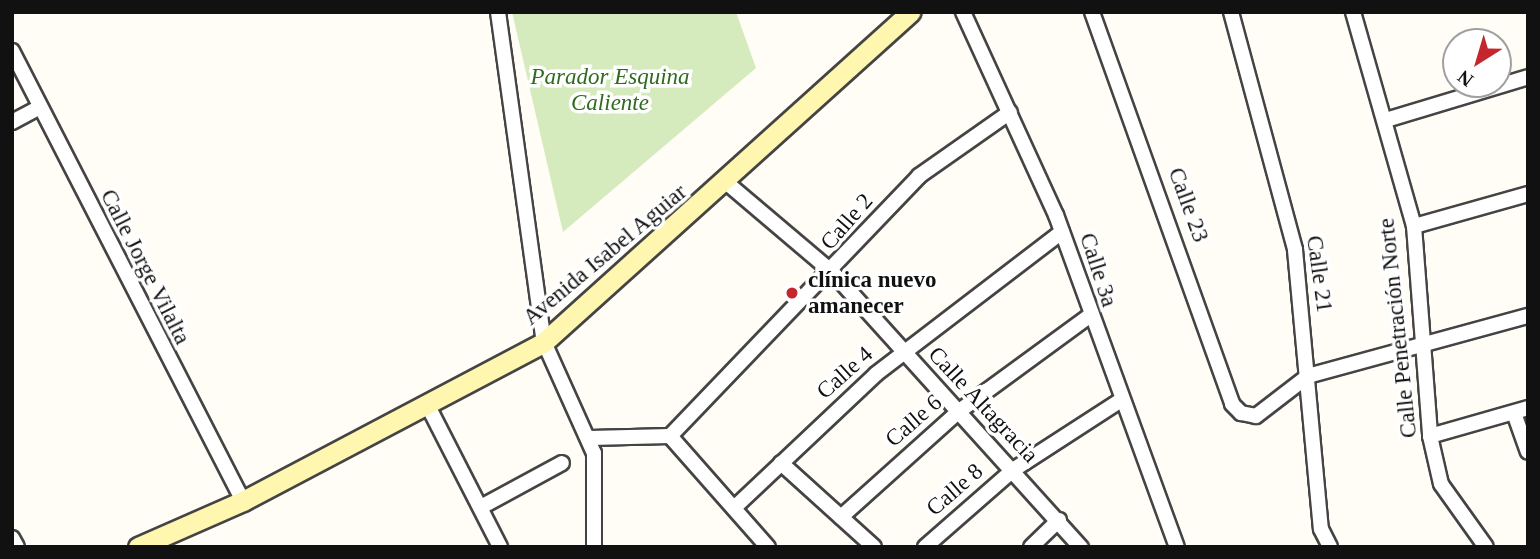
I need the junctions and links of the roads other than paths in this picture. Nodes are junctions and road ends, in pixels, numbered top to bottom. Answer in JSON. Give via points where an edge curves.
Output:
{"nodes":[{"id":1,"x":498,"y":12,"type":"edge"},
{"id":2,"x":910,"y":12,"type":"edge"},
{"id":3,"x":963,"y":12,"type":"edge"},
{"id":4,"x":1092,"y":12,"type":"edge"},
{"id":5,"x":1231,"y":12,"type":"edge"},
{"id":6,"x":1353,"y":12,"type":"edge"},
{"id":7,"x":12,"y":51,"type":"edge"},
{"id":8,"x":1528,"y":77,"type":"edge"},
{"id":9,"x":38,"y":108,"type":"junction"},
{"id":10,"x":1010,"y":112,"type":"junction"},
{"id":11,"x":1386,"y":120,"type":"junction"},
{"id":12,"x":12,"y":122,"type":"edge"},
{"id":13,"x":727,"y":183,"type":"junction"},
{"id":14,"x":1528,"y":194,"type":"edge"},
{"id":15,"x":1414,"y":226,"type":"junction"},
{"id":16,"x":1062,"y":232,"type":"junction"},
{"id":17,"x":833,"y":273,"type":"junction"},
{"id":18,"x":1089,"y":316,"type":"junction"},
{"id":19,"x":1528,"y":316,"type":"edge"},
{"id":20,"x":544,"y":342,"type":"junction"},
{"id":21,"x":1423,"y":345,"type":"junction"},
{"id":22,"x":903,"y":353,"type":"junction"},
{"id":23,"x":1308,"y":376,"type":"junction"},
{"id":24,"x":1121,"y":400,"type":"junction"},
{"id":25,"x":428,"y":406,"type":"junction"},
{"id":26,"x":1521,"y":411,"type":"edge"},
{"id":27,"x":958,"y":412,"type":"junction"},
{"id":28,"x":670,"y":436,"type":"junction"},
{"id":29,"x":1430,"y":436,"type":"junction"},
{"id":30,"x":590,"y":438,"type":"junction"},
{"id":31,"x":1528,"y":452,"type":"edge"},
{"id":32,"x":562,"y":463,"type":"dead end"},
{"id":33,"x":781,"y":463,"type":"junction"},
{"id":34,"x":1013,"y":470,"type":"junction"},
{"id":35,"x":243,"y":501,"type":"junction"},
{"id":36,"x":481,"y":507,"type":"junction"},
{"id":37,"x":734,"y":508,"type":"junction"},
{"id":38,"x":841,"y":517,"type":"junction"},
{"id":39,"x":1059,"y":520,"type":"junction"},
{"id":40,"x":12,"y":538,"type":"edge"},
{"id":41,"x":1483,"y":545,"type":"edge"},
{"id":42,"x":17,"y":547,"type":"edge"},
{"id":43,"x":138,"y":547,"type":"edge"},
{"id":44,"x":500,"y":547,"type":"edge"},
{"id":45,"x":594,"y":547,"type":"edge"},
{"id":46,"x":768,"y":547,"type":"edge"},
{"id":47,"x":874,"y":547,"type":"edge"},
{"id":48,"x":925,"y":547,"type":"edge"},
{"id":49,"x":1031,"y":547,"type":"edge"},
{"id":50,"x":1081,"y":547,"type":"edge"},
{"id":51,"x":1177,"y":547,"type":"edge"},
{"id":52,"x":1330,"y":547,"type":"edge"}],
"edges":[{"from":1,"to":20,"type":"street"},
{"from":2,"to":13,"type":"main road","name":"Avenida Isabel Aguiar"},
{"from":3,"to":10,"type":"street","name":"Calle 3a"},
{"from":4,"to":23,"type":"street","name":"Calle 23","via":[[1232,404],[1256,416]]},
{"from":5,"to":23,"type":"street","name":"Calle 21","via":[[1296,250]]},
{"from":6,"to":11,"type":"street","name":"Calle Penetración Norte"},
{"from":7,"to":9,"type":"street","name":"Calle Jorge Vilalta"},
{"from":8,"to":11,"type":"street"},
{"from":9,"to":12,"type":"street"},
{"from":9,"to":35,"type":"street","name":"Calle Jorge Vilalta"},
{"from":10,"to":16,"type":"street","name":"Calle 3a"},
{"from":10,"to":17,"type":"street","name":"Calle 2","via":[[919,176]]},
{"from":11,"to":15,"type":"street","name":"Calle Penetración Norte"},
{"from":13,"to":17,"type":"street","name":"Calle Altagracia"},
{"from":13,"to":20,"type":"main road","name":"Avenida Isabel Aguiar"},
{"from":14,"to":15,"type":"street"},
{"from":15,"to":21,"type":"street","name":"Calle Penetración Norte"},
{"from":16,"to":18,"type":"street","name":"Calle 3a"},
{"from":16,"to":22,"type":"street","name":"Calle 4"},
{"from":17,"to":22,"type":"street","name":"Calle Altagracia"},
{"from":17,"to":28,"type":"street","name":"Calle 2"},
{"from":18,"to":24,"type":"street","name":"Calle 3a"},
{"from":18,"to":27,"type":"street","name":"Calle 6"},
{"from":19,"to":21,"type":"street"},
{"from":20,"to":25,"type":"main road","name":"Avenida Isabel Aguiar"},
{"from":20,"to":30,"type":"street"},
{"from":21,"to":23,"type":"street"},
{"from":21,"to":29,"type":"street","name":"Calle Penetración Norte"},
{"from":22,"to":27,"type":"street","name":"Calle Altagracia"},
{"from":22,"to":33,"type":"street","name":"Calle 4"},
{"from":23,"to":52,"type":"street","name":"Calle 21","via":[[1321,529]]},
{"from":24,"to":34,"type":"street","name":"Calle 8"},
{"from":24,"to":51,"type":"street","name":"Calle 3a"},
{"from":25,"to":35,"type":"main road","name":"Avenida Isabel Aguiar"},
{"from":25,"to":36,"type":"street"},
{"from":26,"to":29,"type":"street"},
{"from":26,"to":31,"type":"street"},
{"from":27,"to":34,"type":"street","name":"Calle Altagracia"},
{"from":27,"to":38,"type":"street","name":"Calle 6"},
{"from":28,"to":30,"type":"street"},
{"from":28,"to":37,"type":"street"},
{"from":29,"to":41,"type":"street","name":"Calle Penetración Norte","via":[[1441,484]]},
{"from":30,"to":45,"type":"street","via":[[598,493]]},
{"from":32,"to":36,"type":"street"},
{"from":33,"to":37,"type":"street","name":"Calle 4"},
{"from":33,"to":38,"type":"street"},
{"from":34,"to":39,"type":"street","name":"Calle Altagracia"},
{"from":34,"to":48,"type":"street","name":"Calle 8"},
{"from":35,"to":43,"type":"main road","name":"Avenida Isabel Aguiar"},
{"from":36,"to":44,"type":"street"},
{"from":37,"to":46,"type":"street"},
{"from":38,"to":47,"type":"street"},
{"from":39,"to":49,"type":"street"},
{"from":39,"to":50,"type":"street","name":"Calle Altagracia"},
{"from":40,"to":42,"type":"street"}]}
